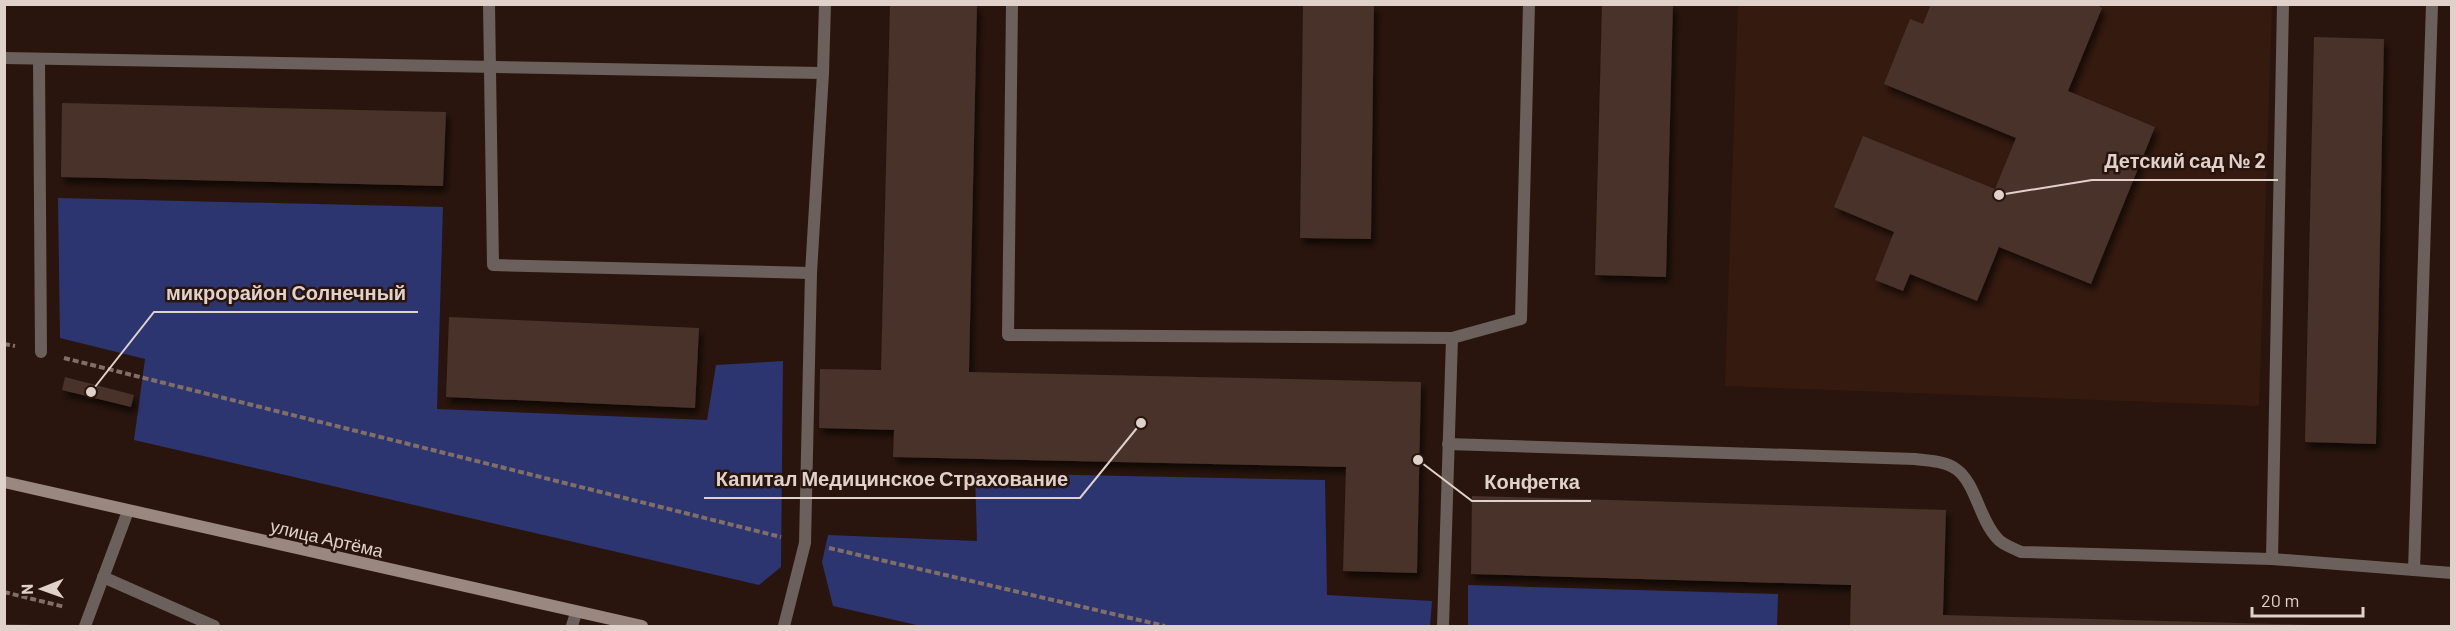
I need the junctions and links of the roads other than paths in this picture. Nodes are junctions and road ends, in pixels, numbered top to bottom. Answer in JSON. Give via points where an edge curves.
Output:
{"nodes":[{"id":1,"x":489,"y":4,"type":"edge"},
{"id":2,"x":825,"y":4,"type":"edge"},
{"id":3,"x":1012,"y":4,"type":"edge"},
{"id":4,"x":1529,"y":4,"type":"edge"},
{"id":5,"x":2283,"y":4,"type":"edge"},
{"id":6,"x":2432,"y":4,"type":"edge"},
{"id":7,"x":4,"y":58,"type":"edge"},
{"id":8,"x":39,"y":59,"type":"junction"},
{"id":9,"x":490,"y":67,"type":"junction"},
{"id":10,"x":823,"y":73,"type":"junction"},
{"id":11,"x":811,"y":273,"type":"junction"},
{"id":12,"x":1452,"y":338,"type":"junction"},
{"id":13,"x":41,"y":352,"type":"road end"},
{"id":14,"x":1448,"y":444,"type":"junction"},
{"id":15,"x":4,"y":482,"type":"edge"},
{"id":16,"x":128,"y":511,"type":"junction"},
{"id":17,"x":2272,"y":559,"type":"junction"},
{"id":18,"x":2414,"y":570,"type":"junction"},
{"id":19,"x":2451,"y":573,"type":"edge"},
{"id":20,"x":103,"y":577,"type":"junction"},
{"id":21,"x":576,"y":613,"type":"junction"},
{"id":22,"x":85,"y":627,"type":"edge"},
{"id":23,"x":214,"y":627,"type":"edge"},
{"id":24,"x":572,"y":627,"type":"edge"},
{"id":25,"x":642,"y":627,"type":"edge"},
{"id":26,"x":784,"y":627,"type":"edge"},
{"id":27,"x":1443,"y":627,"type":"edge"}],
"edges":[{"from":1,"to":9,"type":"lane"},
{"from":2,"to":10,"type":"lane"},
{"from":3,"to":12,"type":"lane","via":[[1008,335]]},
{"from":4,"to":12,"type":"lane","via":[[1521,319]]},
{"from":5,"to":17,"type":"lane"},
{"from":6,"to":18,"type":"lane"},
{"from":7,"to":8,"type":"lane"},
{"from":8,"to":9,"type":"lane"},
{"from":8,"to":13,"type":"lane"},
{"from":9,"to":10,"type":"lane"},
{"from":9,"to":11,"type":"lane","via":[[493,265]]},
{"from":10,"to":11,"type":"lane"},
{"from":11,"to":26,"type":"lane","via":[[805,543]]},
{"from":12,"to":14,"type":"lane"},
{"from":14,"to":17,"type":"lane","via":[[1941,462],[1957,470],[1969,484],[1982,518],[1998,540],[2021,552]]},
{"from":14,"to":27,"type":"lane"},
{"from":15,"to":16,"type":"main road","name":"улица Артёма"},
{"from":16,"to":20,"type":"lane"},
{"from":16,"to":21,"type":"main road","name":"улица Артёма"},
{"from":17,"to":18,"type":"lane"},
{"from":18,"to":19,"type":"lane"},
{"from":20,"to":22,"type":"lane"},
{"from":20,"to":23,"type":"lane"},
{"from":21,"to":24,"type":"lane"},
{"from":21,"to":25,"type":"main road","name":"улица Артёма"}]}
